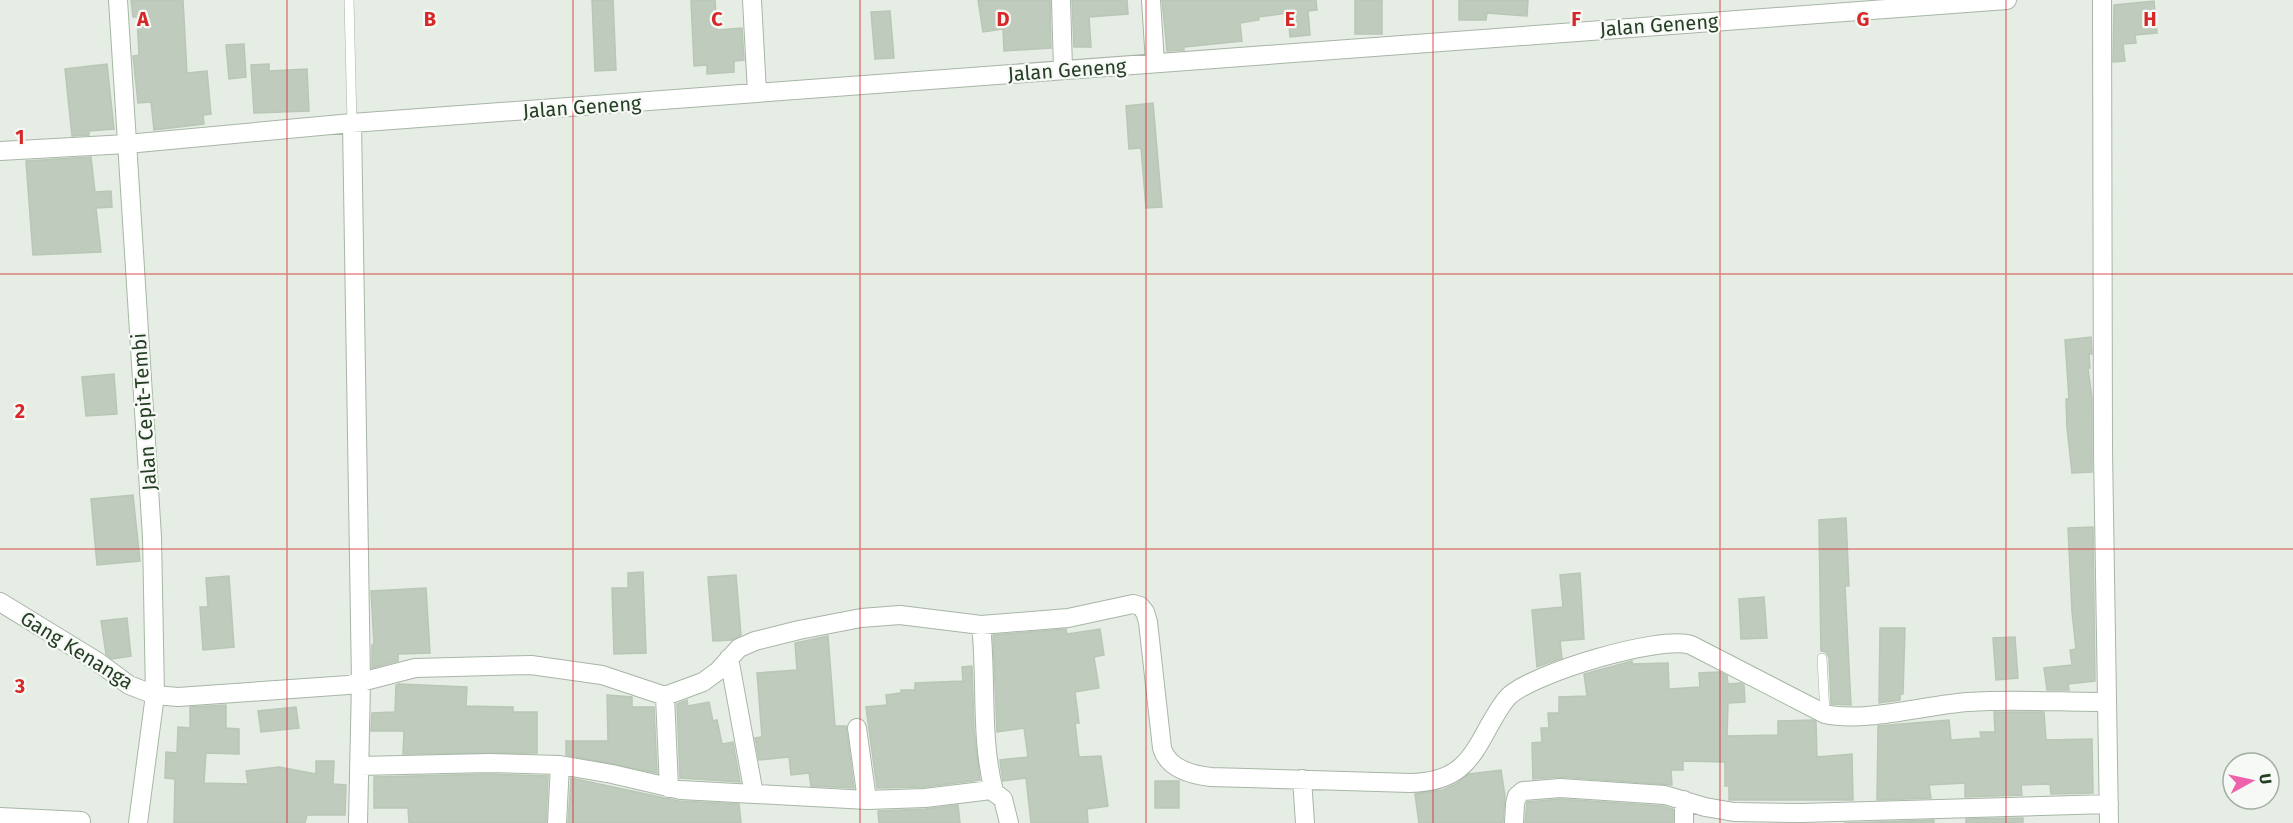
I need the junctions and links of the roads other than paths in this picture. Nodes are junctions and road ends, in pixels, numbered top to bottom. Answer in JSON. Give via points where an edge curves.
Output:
{"nodes":[{"id":1,"x":118,"y":0,"type":"edge"},
{"id":2,"x":349,"y":0,"type":"edge"},
{"id":3,"x":752,"y":0,"type":"edge"},
{"id":4,"x":1061,"y":0,"type":"edge"},
{"id":5,"x":1151,"y":0,"type":"edge"},
{"id":6,"x":2007,"y":0,"type":"edge"},
{"id":7,"x":2102,"y":0,"type":"edge"},
{"id":8,"x":1155,"y":63,"type":"junction"},
{"id":9,"x":1062,"y":69,"type":"junction"},
{"id":10,"x":758,"y":93,"type":"junction"},
{"id":11,"x":352,"y":123,"type":"junction"},
{"id":12,"x":127,"y":144,"type":"junction"},
{"id":13,"x":0,"y":151,"type":"edge"},
{"id":14,"x":0,"y":602,"type":"edge"},
{"id":15,"x":981,"y":625,"type":"junction"},
{"id":16,"x":729,"y":658,"type":"junction"},
{"id":17,"x":1822,"y":658,"type":"dead end"},
{"id":18,"x":361,"y":682,"type":"junction"},
{"id":19,"x":155,"y":695,"type":"junction"},
{"id":20,"x":665,"y":696,"type":"junction"},
{"id":21,"x":2107,"y":702,"type":"junction"},
{"id":22,"x":1825,"y":714,"type":"junction"},
{"id":23,"x":857,"y":728,"type":"dead end"},
{"id":24,"x":560,"y":765,"type":"junction"},
{"id":25,"x":359,"y":766,"type":"junction"},
{"id":26,"x":1302,"y":779,"type":"junction"},
{"id":27,"x":669,"y":788,"type":"junction"},
{"id":28,"x":994,"y":791,"type":"junction"},
{"id":29,"x":754,"y":794,"type":"junction"},
{"id":30,"x":867,"y":800,"type":"junction"},
{"id":31,"x":1684,"y":800,"type":"junction"},
{"id":32,"x":2109,"y":804,"type":"junction"},
{"id":33,"x":0,"y":817,"type":"edge"},
{"id":34,"x":81,"y":820,"type":"dead end"},
{"id":35,"x":138,"y":823,"type":"edge"},
{"id":36,"x":358,"y":823,"type":"edge"},
{"id":37,"x":556,"y":823,"type":"edge"},
{"id":38,"x":1009,"y":823,"type":"edge"},
{"id":39,"x":1305,"y":823,"type":"edge"},
{"id":40,"x":1514,"y":823,"type":"edge"},
{"id":41,"x":1684,"y":823,"type":"edge"},
{"id":42,"x":2109,"y":823,"type":"edge"}],
"edges":[{"from":1,"to":12,"type":"street","name":"Jalan Cepit-Tembi"},
{"from":2,"to":11,"type":"lane"},
{"from":3,"to":10,"type":"street"},
{"from":4,"to":9,"type":"street"},
{"from":5,"to":8,"type":"street"},
{"from":6,"to":8,"type":"street","name":"Jalan Geneng"},
{"from":7,"to":21,"type":"street"},
{"from":8,"to":9,"type":"street","name":"Jalan Geneng"},
{"from":9,"to":10,"type":"street","name":"Jalan Geneng"},
{"from":10,"to":11,"type":"street","name":"Jalan Geneng"},
{"from":11,"to":12,"type":"street","name":"Jalan Geneng"},
{"from":11,"to":18,"type":"street"},
{"from":12,"to":13,"type":"street","name":"Jalan Geneng"},
{"from":12,"to":19,"type":"street","name":"Jalan Cepit-Tembi","via":[[152,537]]},
{"from":14,"to":19,"type":"street","name":"Gang Kenanga","via":[[129,685]]},
{"from":15,"to":16,"type":"street","via":[[900,615],[861,618],[755,641]]},
{"from":15,"to":26,"type":"street","via":[[1068,618],[1133,604],[1140,606],[1148,622],[1163,754],[1185,771],[1212,777]]},
{"from":15,"to":28,"type":"street","via":[[988,770]]},
{"from":16,"to":20,"type":"street","via":[[703,682]]},
{"from":16,"to":29,"type":"street"},
{"from":17,"to":22,"type":"lane"},
{"from":18,"to":19,"type":"street","name":"Gang Kenanga","via":[[178,697]]},
{"from":18,"to":20,"type":"street","name":"Gang Kenanga","via":[[415,668],[531,665],[602,675]]},
{"from":18,"to":25,"type":"street"},
{"from":19,"to":35,"type":"street","name":"Jalan Cepit-Tembi"},
{"from":20,"to":27,"type":"street"},
{"from":21,"to":22,"type":"street","via":[[1970,702],[1852,717]]},
{"from":21,"to":32,"type":"street"},
{"from":22,"to":26,"type":"street","via":[[1691,645],[1677,642],[1606,656],[1522,687],[1497,711],[1467,762],[1442,779],[1410,783]]},
{"from":23,"to":30,"type":"street"},
{"from":24,"to":25,"type":"street"},
{"from":24,"to":27,"type":"street"},
{"from":24,"to":37,"type":"street"},
{"from":25,"to":36,"type":"street"},
{"from":26,"to":39,"type":"street"},
{"from":27,"to":29,"type":"street"},
{"from":28,"to":30,"type":"street"},
{"from":28,"to":38,"type":"street","via":[[1004,799]]},
{"from":29,"to":30,"type":"street"},
{"from":31,"to":32,"type":"street","via":[[1719,810],[1801,813]]},
{"from":31,"to":40,"type":"street","via":[[1605,790],[1534,789],[1517,796]]},
{"from":31,"to":41,"type":"street"},
{"from":32,"to":42,"type":"street"},
{"from":33,"to":34,"type":"street"}]}
